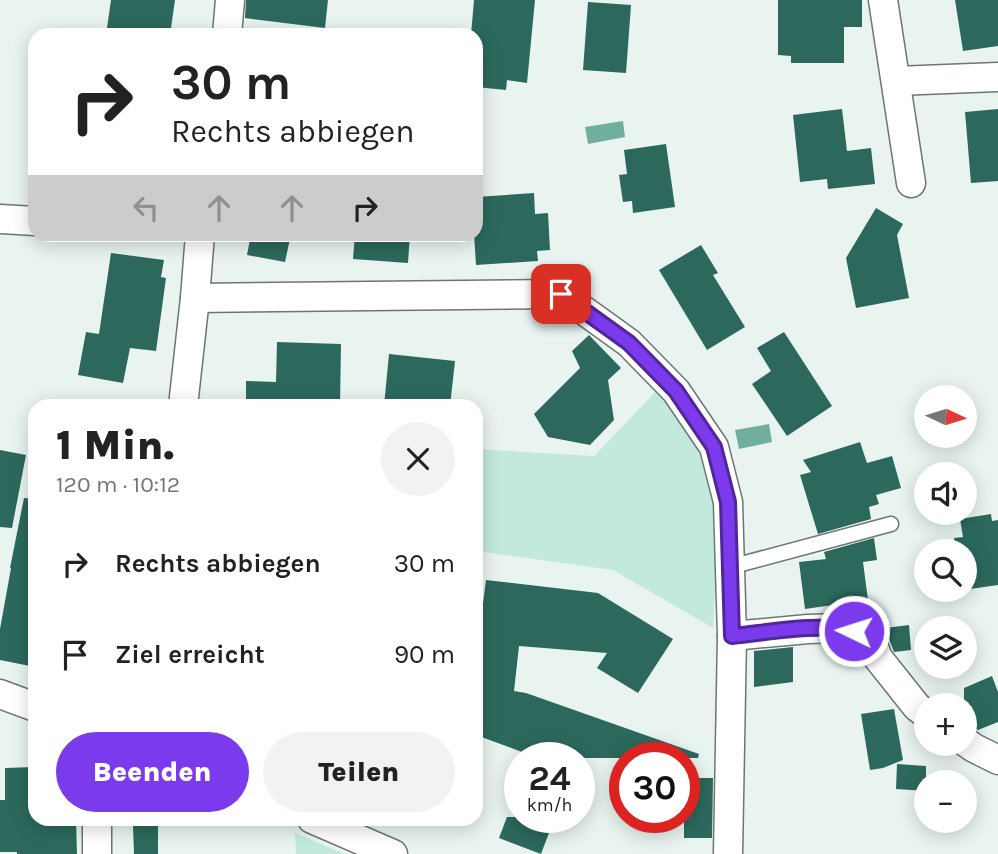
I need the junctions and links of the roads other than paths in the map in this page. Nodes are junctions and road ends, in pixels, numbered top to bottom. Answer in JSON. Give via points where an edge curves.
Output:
{"nodes":[{"id":1,"x":230,"y":0,"type":"edge"},
{"id":2,"x":883,"y":0,"type":"edge"},
{"id":3,"x":228,"y":28,"type":"edge"},
{"id":4,"x":998,"y":77,"type":"edge"},
{"id":5,"x":896,"y":81,"type":"junction"},
{"id":6,"x":911,"y":183,"type":"dead end"},
{"id":7,"x":0,"y":219,"type":"edge"},
{"id":8,"x":28,"y":221,"type":"edge"},
{"id":9,"x":199,"y":242,"type":"edge"},
{"id":10,"x":195,"y":298,"type":"junction"},
{"id":11,"x":184,"y":399,"type":"edge"},
{"id":12,"x":891,"y":524,"type":"dead end"},
{"id":13,"x":730,"y":567,"type":"junction"},
{"id":14,"x":732,"y":636,"type":"junction"},
{"id":15,"x":0,"y":694,"type":"edge"},
{"id":16,"x":28,"y":704,"type":"edge"},
{"id":17,"x":914,"y":704,"type":"edge"},
{"id":18,"x":977,"y":750,"type":"edge"},
{"id":19,"x":998,"y":760,"type":"edge"},
{"id":20,"x":97,"y":826,"type":"edge"},
{"id":21,"x":328,"y":826,"type":"edge"},
{"id":22,"x":97,"y":854,"type":"edge"},
{"id":23,"x":393,"y":854,"type":"edge"},
{"id":24,"x":728,"y":854,"type":"edge"}],
"edges":[{"from":1,"to":3,"type":"street"},
{"from":2,"to":5,"type":"street"},
{"from":4,"to":5,"type":"street"},
{"from":5,"to":6,"type":"street"},
{"from":7,"to":8,"type":"street"},
{"from":9,"to":10,"type":"street"},
{"from":10,"to":11,"type":"street"},
{"from":10,"to":13,"type":"street","via":[[561,294],[629,343],[676,391],[714,447],[728,502]]},
{"from":12,"to":13,"type":"lane"},
{"from":13,"to":14,"type":"street"},
{"from":14,"to":17,"type":"street","via":[[840,628],[869,634],[878,659]]},
{"from":14,"to":24,"type":"street"},
{"from":15,"to":16,"type":"street"},
{"from":18,"to":19,"type":"street"},
{"from":20,"to":22,"type":"street"},
{"from":21,"to":23,"type":"street"}]}
